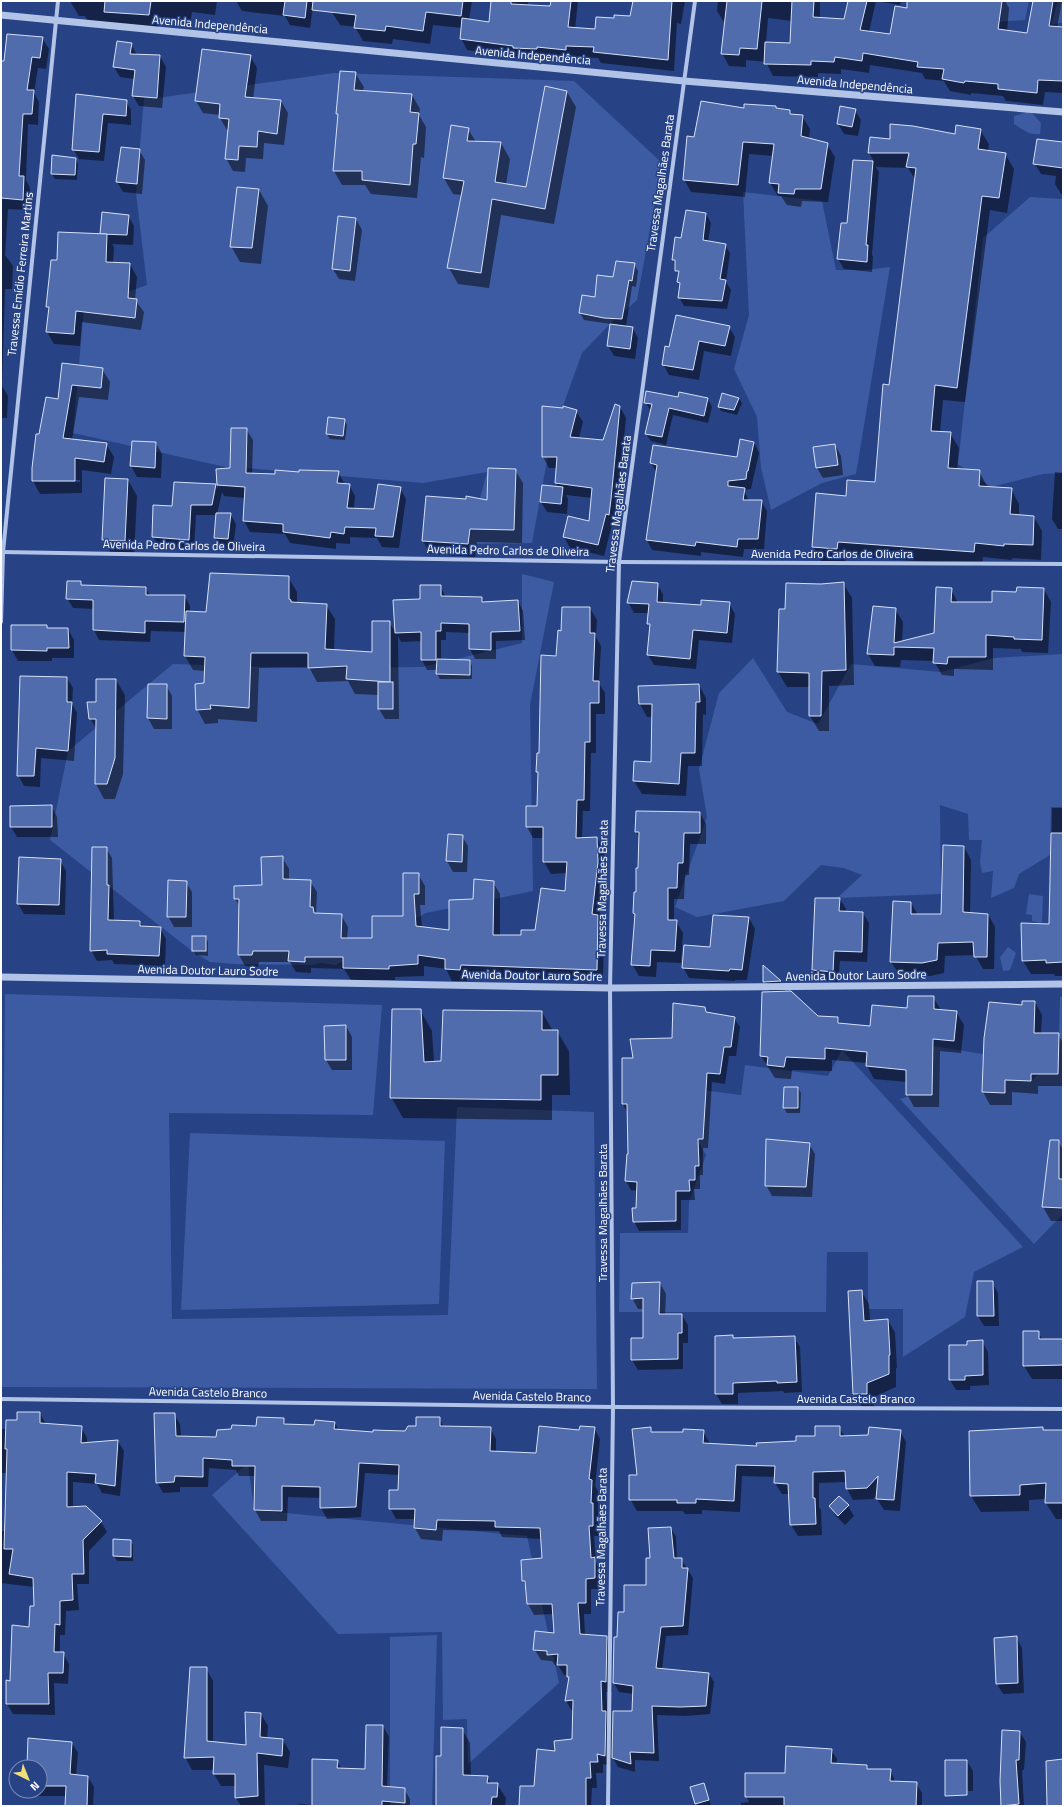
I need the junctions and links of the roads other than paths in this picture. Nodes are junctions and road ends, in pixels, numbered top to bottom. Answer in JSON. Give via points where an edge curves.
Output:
{"nodes":[{"id":1,"x":58,"y":1,"type":"edge"},
{"id":2,"x":695,"y":1,"type":"edge"},
{"id":3,"x":1,"y":15,"type":"edge"},
{"id":4,"x":56,"y":20,"type":"junction"},
{"id":5,"x":684,"y":81,"type":"junction"},
{"id":6,"x":1063,"y":112,"type":"edge"},
{"id":7,"x":2,"y":552,"type":"edge"},
{"id":8,"x":619,"y":562,"type":"junction"},
{"id":9,"x":1063,"y":564,"type":"edge"},
{"id":10,"x":1,"y":622,"type":"edge"},
{"id":11,"x":1,"y":977,"type":"edge"},
{"id":12,"x":1063,"y":984,"type":"edge"},
{"id":13,"x":610,"y":988,"type":"junction"},
{"id":14,"x":1,"y":1399,"type":"edge"},
{"id":15,"x":613,"y":1407,"type":"junction"},
{"id":16,"x":1063,"y":1409,"type":"edge"},
{"id":17,"x":608,"y":1806,"type":"edge"}],
"edges":[{"from":1,"to":4,"type":"street","name":"Travessa Emídio Ferreira Martins"},
{"from":2,"to":5,"type":"street","name":"Travessa Magalhães Barata"},
{"from":3,"to":4,"type":"street","name":"Avenida Independência"},
{"from":4,"to":5,"type":"street","name":"Avenida Independência"},
{"from":4,"to":7,"type":"street","name":"Travessa Emídio Ferreira Martins"},
{"from":5,"to":6,"type":"street","name":"Avenida Independência"},
{"from":5,"to":8,"type":"street","name":"Travessa Magalhães Barata"},
{"from":7,"to":8,"type":"street","name":"Avenida Pedro Carlos de Oliveira"},
{"from":7,"to":10,"type":"street","name":"Travessa Emídio Ferreira Martins"},
{"from":8,"to":9,"type":"street","name":"Avenida Pedro Carlos de Oliveira"},
{"from":8,"to":13,"type":"street","name":"Travessa Magalhães Barata"},
{"from":11,"to":13,"type":"street","name":"Avenida Doutor Lauro Sodre"},
{"from":12,"to":13,"type":"street","name":"Avenida Doutor Lauro Sodre"},
{"from":13,"to":15,"type":"street","name":"Travessa Magalhães Barata"},
{"from":14,"to":15,"type":"street","name":"Avenida Castelo Branco"},
{"from":15,"to":16,"type":"street","name":"Avenida Castelo Branco"},
{"from":15,"to":17,"type":"street","name":"Travessa Magalhães Barata"}]}
